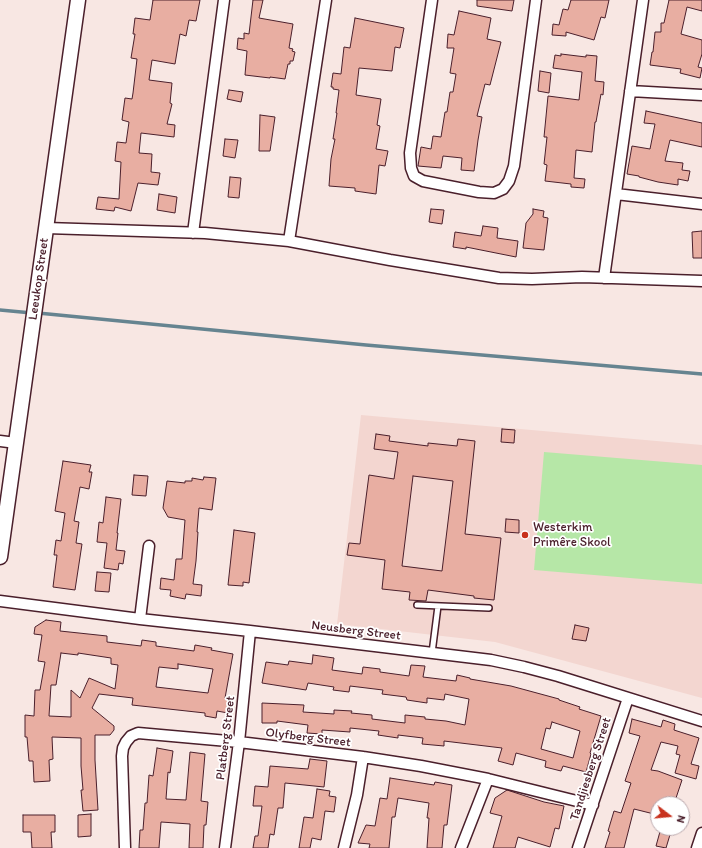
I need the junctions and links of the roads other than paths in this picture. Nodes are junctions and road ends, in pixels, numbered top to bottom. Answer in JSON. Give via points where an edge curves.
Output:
{"nodes":[{"id":1,"x":78,"y":0,"type":"edge"},
{"id":2,"x":224,"y":0,"type":"edge"},
{"id":3,"x":326,"y":0,"type":"edge"},
{"id":4,"x":432,"y":0,"type":"edge"},
{"id":5,"x":536,"y":0,"type":"edge"},
{"id":6,"x":643,"y":0,"type":"edge"},
{"id":7,"x":630,"y":91,"type":"junction"},
{"id":8,"x":702,"y":95,"type":"edge"},
{"id":9,"x":616,"y":194,"type":"junction"},
{"id":10,"x":702,"y":204,"type":"edge"},
{"id":11,"x":46,"y":228,"type":"junction"},
{"id":12,"x":193,"y":233,"type":"junction"},
{"id":13,"x":289,"y":241,"type":"junction"},
{"id":14,"x":604,"y":278,"type":"junction"},
{"id":15,"x":702,"y":281,"type":"edge"},
{"id":16,"x":0,"y":441,"type":"edge"},
{"id":17,"x":16,"y":443,"type":"junction"},
{"id":18,"x":149,"y":546,"type":"dead end"},
{"id":19,"x":0,"y":557,"type":"edge"},
{"id":20,"x":0,"y":601,"type":"edge"},
{"id":21,"x":417,"y":605,"type":"dead end"},
{"id":22,"x":438,"y":606,"type":"junction"},
{"id":23,"x":489,"y":608,"type":"dead end"},
{"id":24,"x":140,"y":619,"type":"junction"},
{"id":25,"x":250,"y":631,"type":"junction"},
{"id":26,"x":432,"y":653,"type":"junction"},
{"id":27,"x":628,"y":698,"type":"junction"},
{"id":28,"x":702,"y":721,"type":"edge"},
{"id":29,"x":239,"y":742,"type":"junction"},
{"id":30,"x":363,"y":757,"type":"junction"},
{"id":31,"x":488,"y":778,"type":"junction"},
{"id":32,"x":593,"y":804,"type":"junction"},
{"id":33,"x":702,"y":836,"type":"edge"},
{"id":34,"x":125,"y":848,"type":"edge"},
{"id":35,"x":225,"y":848,"type":"edge"},
{"id":36,"x":344,"y":848,"type":"edge"},
{"id":37,"x":461,"y":848,"type":"edge"},
{"id":38,"x":578,"y":848,"type":"edge"},
{"id":39,"x":697,"y":848,"type":"edge"}],
"edges":[{"from":1,"to":11,"type":"street","name":"Leeukop Street"},
{"from":2,"to":12,"type":"street"},
{"from":3,"to":13,"type":"street"},
{"from":4,"to":5,"type":"street","via":[[410,153],[411,168],[414,176],[423,181],[494,193],[503,190],[514,166]]},
{"from":6,"to":7,"type":"street"},
{"from":7,"to":8,"type":"street"},
{"from":7,"to":9,"type":"street"},
{"from":9,"to":10,"type":"street"},
{"from":9,"to":14,"type":"street"},
{"from":11,"to":12,"type":"street"},
{"from":11,"to":17,"type":"street","name":"Leeukop Street"},
{"from":12,"to":13,"type":"street"},
{"from":13,"to":14,"type":"street","via":[[499,278]]},
{"from":14,"to":15,"type":"street"},
{"from":16,"to":17,"type":"street"},
{"from":17,"to":19,"type":"street","name":"Leeukop Street"},
{"from":18,"to":24,"type":"street"},
{"from":20,"to":24,"type":"street","name":"Neusberg Street"},
{"from":21,"to":22,"type":"lane"},
{"from":22,"to":23,"type":"lane"},
{"from":22,"to":26,"type":"lane"},
{"from":24,"to":25,"type":"street","name":"Neusberg Street"},
{"from":25,"to":26,"type":"street","name":"Neusberg Street"},
{"from":25,"to":29,"type":"street","name":"Platberg Street"},
{"from":26,"to":27,"type":"street","name":"Neusberg Street","via":[[524,667]]},
{"from":27,"to":28,"type":"street","name":"Neusberg Street"},
{"from":27,"to":32,"type":"street","name":"Tandjiesberg Street"},
{"from":29,"to":30,"type":"street","name":"Olyfberg Street"},
{"from":29,"to":34,"type":"street","name":"Olyfberg Street","via":[[138,733],[131,736],[123,748],[122,756]]},
{"from":29,"to":35,"type":"street","name":"Platberg Street"},
{"from":30,"to":31,"type":"street","name":"Olyfberg Street"},
{"from":30,"to":36,"type":"street"},
{"from":31,"to":32,"type":"street","name":"Olyfberg Street"},
{"from":31,"to":37,"type":"street"},
{"from":32,"to":38,"type":"street","name":"Tandjiesberg Street"},
{"from":33,"to":39,"type":"street"}]}
